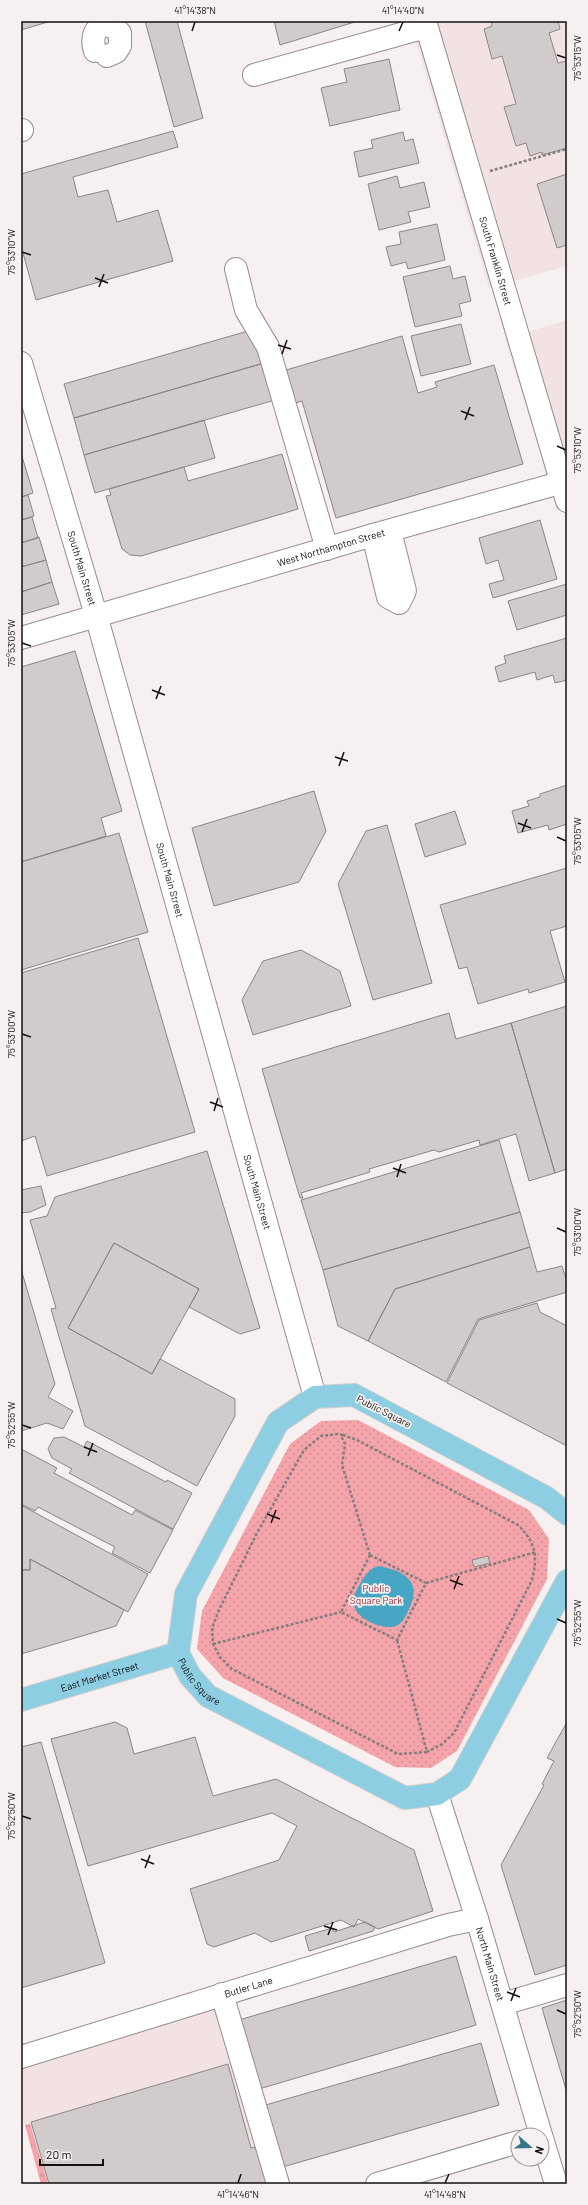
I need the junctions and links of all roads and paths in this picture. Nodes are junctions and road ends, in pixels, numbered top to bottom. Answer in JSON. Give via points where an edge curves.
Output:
{"nodes":[{"id":1,"x":425,"y":24,"type":"edge"},
{"id":2,"x":254,"y":74,"type":"dead end"},
{"id":3,"x":567,"y":149,"type":"edge"},
{"id":4,"x":490,"y":171,"type":"dead end"},
{"id":5,"x":236,"y":269,"type":"dead end"},
{"id":6,"x":21,"y":363,"type":"edge"},
{"id":7,"x":565,"y":488,"type":"edge"},
{"id":8,"x":327,"y":549,"type":"junction"},
{"id":9,"x":96,"y":615,"type":"junction"},
{"id":10,"x":21,"y":638,"type":"edge"},
{"id":11,"x":316,"y":1397,"type":"junction"},
{"id":12,"x":343,"y":1435,"type":"junction"},
{"id":13,"x":567,"y":1514,"type":"edge"},
{"id":14,"x":536,"y":1552,"type":"junction"},
{"id":15,"x":370,"y":1555,"type":"junction"},
{"id":16,"x":567,"y":1581,"type":"edge"},
{"id":17,"x":426,"y":1583,"type":"junction"},
{"id":18,"x":341,"y":1612,"type":"junction"},
{"id":19,"x":397,"y":1640,"type":"junction"},
{"id":20,"x":212,"y":1644,"type":"junction"},
{"id":21,"x":178,"y":1653,"type":"junction"},
{"id":22,"x":21,"y":1700,"type":"edge"},
{"id":23,"x":426,"y":1752,"type":"junction"},
{"id":24,"x":437,"y":1794,"type":"junction"},
{"id":25,"x":477,"y":1919,"type":"junction"},
{"id":26,"x":567,"y":1985,"type":"edge"},
{"id":27,"x":222,"y":1994,"type":"junction"},
{"id":28,"x":502,"y":2004,"type":"junction"},
{"id":29,"x":21,"y":2057,"type":"edge"},
{"id":30,"x":539,"y":2127,"type":"edge"},
{"id":31,"x":510,"y":2145,"type":"edge"},
{"id":32,"x":550,"y":2163,"type":"edge"},
{"id":33,"x":412,"y":2179,"type":"edge"},
{"id":34,"x":278,"y":2184,"type":"edge"},
{"id":35,"x":377,"y":2184,"type":"edge"},
{"id":36,"x":556,"y":2184,"type":"edge"}],
"edges":[{"from":1,"to":2,"type":"street"},
{"from":1,"to":7,"type":"street","name":"South Franklin Street"},
{"from":3,"to":4,"type":"path"},
{"from":5,"to":8,"type":"street","via":[[246,310],[268,347]]},
{"from":6,"to":9,"type":"street","name":"South Main Street"},
{"from":7,"to":8,"type":"street","name":"West Northampton Street","via":[[381,533]]},
{"from":8,"to":9,"type":"street","name":"West Northampton Street"},
{"from":9,"to":10,"type":"street","name":"West Northampton Street"},
{"from":9,"to":11,"type":"street","name":"South Main Street"},
{"from":11,"to":13,"type":"main road","name":"Public Square","via":[[354,1395],[547,1498]]},
{"from":11,"to":21,"type":"main road","name":"Public Square","via":[[278,1422],[259,1457],[186,1594]]},
{"from":12,"to":14,"type":"path","via":[[518,1525],[529,1536]]},
{"from":12,"to":15,"type":"path","via":[[345,1444],[342,1465]]},
{"from":12,"to":20,"type":"path","via":[[321,1436],[304,1450],[257,1533],[219,1610],[212,1628]]},
{"from":14,"to":17,"type":"path"},
{"from":14,"to":23,"type":"path","via":[[532,1580],[454,1733],[442,1744]]},
{"from":15,"to":17,"type":"path"},
{"from":15,"to":18,"type":"path"},
{"from":16,"to":24,"type":"main road","name":"Public Square","via":[[460,1779]]},
{"from":17,"to":19,"type":"path"},
{"from":18,"to":19,"type":"path"},
{"from":18,"to":20,"type":"path"},
{"from":19,"to":23,"type":"path"},
{"from":20,"to":23,"type":"path","via":[[232,1669],[398,1754]]},
{"from":21,"to":22,"type":"main road","name":"East Market Street"},
{"from":21,"to":24,"type":"main road","name":"Public Square","via":[[190,1676],[208,1696],[405,1798]]},
{"from":24,"to":25,"type":"street","name":"North Main Street"},
{"from":25,"to":27,"type":"street","name":"Butler Lane"},
{"from":25,"to":28,"type":"street","name":"North Main Street"},
{"from":26,"to":28,"type":"street"},
{"from":27,"to":29,"type":"street","name":"Butler Lane"},
{"from":27,"to":34,"type":"street"},
{"from":28,"to":30,"type":"street","name":"North Main Street"},
{"from":31,"to":33,"type":"street"},
{"from":32,"to":36,"type":"street","name":"North Main Street"},
{"from":33,"to":35,"type":"street"}]}
